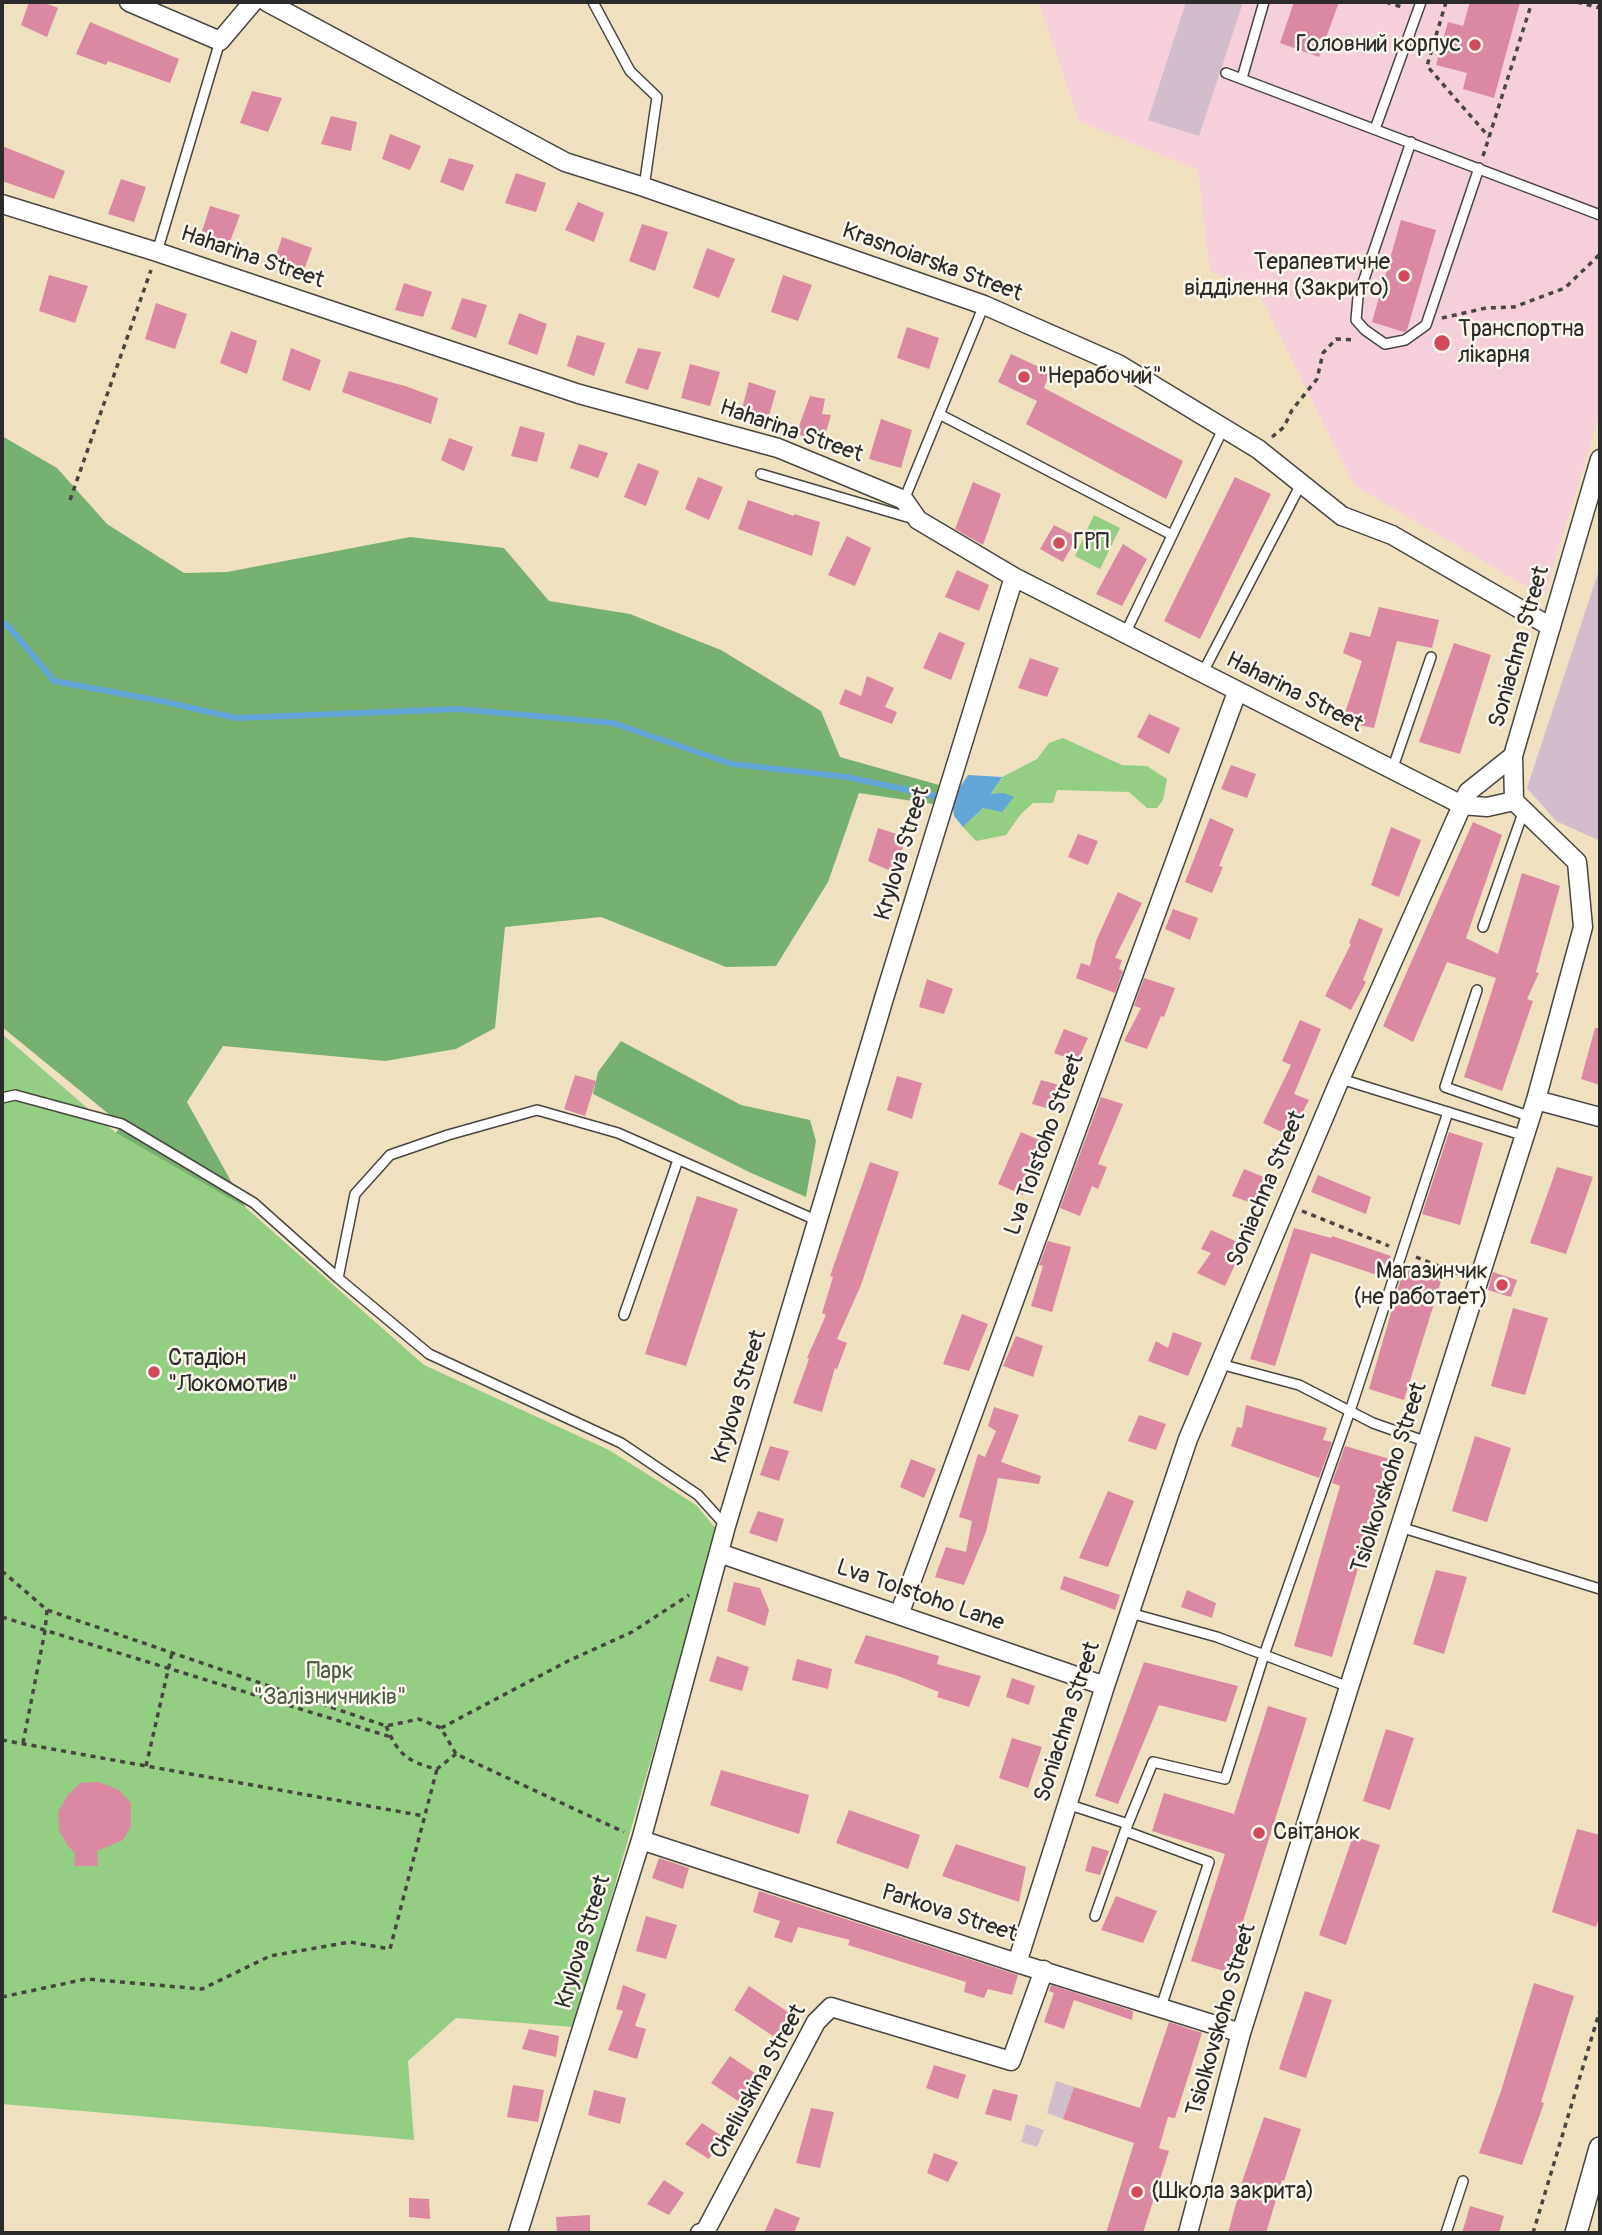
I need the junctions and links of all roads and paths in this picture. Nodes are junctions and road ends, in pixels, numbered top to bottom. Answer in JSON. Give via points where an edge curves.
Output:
{"nodes":[{"id":1,"x":129,"y":2,"type":"edge"},
{"id":2,"x":253,"y":2,"type":"edge"},
{"id":3,"x":267,"y":2,"type":"edge"},
{"id":4,"x":593,"y":2,"type":"edge"},
{"id":5,"x":1264,"y":2,"type":"edge"},
{"id":6,"x":1386,"y":2,"type":"edge"},
{"id":7,"x":1421,"y":2,"type":"edge"},
{"id":8,"x":1447,"y":2,"type":"edge"},
{"id":9,"x":1532,"y":2,"type":"edge"},
{"id":10,"x":1577,"y":2,"type":"edge"},
{"id":11,"x":1600,"y":8,"type":"edge"},
{"id":12,"x":1417,"y":12,"type":"junction"},
{"id":13,"x":220,"y":41,"type":"junction"},
{"id":14,"x":1226,"y":73,"type":"dead end"},
{"id":15,"x":1242,"y":78,"type":"junction"},
{"id":16,"x":1375,"y":129,"type":"junction"},
{"id":17,"x":1489,"y":137,"type":"junction"},
{"id":18,"x":1411,"y":142,"type":"junction"},
{"id":19,"x":1479,"y":168,"type":"junction"},
{"id":20,"x":644,"y":187,"type":"junction"},
{"id":21,"x":2,"y":204,"type":"edge"},
{"id":22,"x":1600,"y":215,"type":"edge"},
{"id":23,"x":157,"y":252,"type":"junction"},
{"id":24,"x":1600,"y":254,"type":"edge"},
{"id":25,"x":985,"y":305,"type":"junction"},
{"id":26,"x":1426,"y":325,"type":"junction"},
{"id":27,"x":1385,"y":344,"type":"junction"},
{"id":28,"x":939,"y":414,"type":"junction"},
{"id":29,"x":1223,"y":429,"type":"junction"},
{"id":30,"x":1258,"y":449,"type":"junction"},
{"id":31,"x":1600,"y":459,"type":"edge"},
{"id":32,"x":761,"y":474,"type":"dead end"},
{"id":33,"x":1301,"y":484,"type":"junction"},
{"id":34,"x":1595,"y":494,"type":"edge"},
{"id":35,"x":70,"y":500,"type":"dead end"},
{"id":36,"x":904,"y":500,"type":"junction"},
{"id":37,"x":918,"y":520,"type":"junction"},
{"id":38,"x":1172,"y":535,"type":"junction"},
{"id":39,"x":1014,"y":577,"type":"junction"},
{"id":40,"x":1551,"y":627,"type":"junction"},
{"id":41,"x":1125,"y":634,"type":"junction"},
{"id":42,"x":1431,"y":657,"type":"dead end"},
{"id":43,"x":1202,"y":674,"type":"junction"},
{"id":44,"x":1237,"y":692,"type":"junction"},
{"id":45,"x":1513,"y":756,"type":"junction"},
{"id":46,"x":1392,"y":770,"type":"junction"},
{"id":47,"x":1462,"y":805,"type":"junction"},
{"id":48,"x":1519,"y":806,"type":"junction"},
{"id":49,"x":1483,"y":927,"type":"dead end"},
{"id":50,"x":1477,"y":990,"type":"dead end"},
{"id":51,"x":1341,"y":1079,"type":"junction"},
{"id":52,"x":2,"y":1098,"type":"edge"},
{"id":53,"x":1533,"y":1109,"type":"junction"},
{"id":54,"x":1448,"y":1112,"type":"junction"},
{"id":55,"x":1600,"y":1118,"type":"edge"},
{"id":56,"x":1525,"y":1136,"type":"junction"},
{"id":57,"x":678,"y":1160,"type":"junction"},
{"id":58,"x":1287,"y":1205,"type":"junction"},
{"id":59,"x":818,"y":1221,"type":"junction"},
{"id":60,"x":1389,"y":1246,"type":"dead end"},
{"id":61,"x":1415,"y":1256,"type":"dead end"},
{"id":62,"x":338,"y":1278,"type":"junction"},
{"id":63,"x":1478,"y":1282,"type":"junction"},
{"id":64,"x":624,"y":1315,"type":"dead end"},
{"id":65,"x":1220,"y":1364,"type":"junction"},
{"id":66,"x":1350,"y":1411,"type":"junction"},
{"id":67,"x":1427,"y":1442,"type":"junction"},
{"id":68,"x":726,"y":1527,"type":"junction"},
{"id":69,"x":1400,"y":1527,"type":"junction"},
{"id":70,"x":719,"y":1553,"type":"junction"},
{"id":71,"x":2,"y":1571,"type":"edge"},
{"id":72,"x":712,"y":1581,"type":"junction"},
{"id":73,"x":1600,"y":1589,"type":"edge"},
{"id":74,"x":47,"y":1610,"type":"junction"},
{"id":75,"x":1129,"y":1613,"type":"junction"},
{"id":76,"x":899,"y":1615,"type":"junction"},
{"id":77,"x":2,"y":1618,"type":"edge"},
{"id":78,"x":45,"y":1631,"type":"junction"},
{"id":79,"x":172,"y":1653,"type":"junction"},
{"id":80,"x":1265,"y":1655,"type":"junction"},
{"id":81,"x":169,"y":1669,"type":"junction"},
{"id":82,"x":1105,"y":1686,"type":"junction"},
{"id":83,"x":1349,"y":1687,"type":"junction"},
{"id":84,"x":386,"y":1726,"type":"junction"},
{"id":85,"x":442,"y":1728,"type":"junction"},
{"id":86,"x":391,"y":1737,"type":"junction"},
{"id":87,"x":2,"y":1740,"type":"edge"},
{"id":88,"x":23,"y":1744,"type":"junction"},
{"id":89,"x":456,"y":1754,"type":"junction"},
{"id":90,"x":146,"y":1766,"type":"junction"},
{"id":91,"x":437,"y":1769,"type":"junction"},
{"id":92,"x":1067,"y":1804,"type":"junction"},
{"id":93,"x":424,"y":1816,"type":"junction"},
{"id":94,"x":1127,"y":1828,"type":"junction"},
{"id":95,"x":641,"y":1840,"type":"junction"},
{"id":96,"x":1095,"y":1916,"type":"dead end"},
{"id":97,"x":1017,"y":1963,"type":"junction"},
{"id":98,"x":1044,"y":1970,"type":"junction"},
{"id":99,"x":2,"y":1997,"type":"edge"},
{"id":100,"x":1161,"y":2007,"type":"junction"},
{"id":101,"x":1600,"y":2010,"type":"edge"},
{"id":102,"x":1241,"y":2033,"type":"junction"},
{"id":103,"x":1600,"y":2148,"type":"edge"},
{"id":104,"x":1463,"y":2181,"type":"dead end"},
{"id":105,"x":518,"y":2233,"type":"edge"},
{"id":106,"x":700,"y":2233,"type":"edge"},
{"id":107,"x":1188,"y":2233,"type":"edge"},
{"id":108,"x":1446,"y":2233,"type":"edge"},
{"id":109,"x":1532,"y":2233,"type":"edge"},
{"id":110,"x":1576,"y":2233,"type":"edge"}],
"edges":[{"from":1,"to":13,"type":"street"},
{"from":2,"to":13,"type":"street"},
{"from":3,"to":20,"type":"street","name":"Krasnoiarska Street","via":[[565,162]]},
{"from":4,"to":20,"type":"lane","via":[[630,71],[657,97]]},
{"from":5,"to":15,"type":"lane"},
{"from":6,"to":12,"type":"path"},
{"from":7,"to":12,"type":"lane"},
{"from":8,"to":17,"type":"path","via":[[1427,66]]},
{"from":9,"to":17,"type":"path"},
{"from":10,"to":11,"type":"path"},
{"from":12,"to":16,"type":"lane"},
{"from":13,"to":23,"type":"lane"},
{"from":14,"to":15,"type":"lane"},
{"from":15,"to":16,"type":"lane"},
{"from":16,"to":18,"type":"lane"},
{"from":17,"to":19,"type":"path"},
{"from":18,"to":19,"type":"lane"},
{"from":18,"to":27,"type":"lane","via":[[1358,297],[1356,320]]},
{"from":19,"to":22,"type":"lane"},
{"from":19,"to":26,"type":"lane"},
{"from":20,"to":25,"type":"street","name":"Krasnoiarska Street"},
{"from":21,"to":23,"type":"street","name":"Haharina Street"},
{"from":23,"to":35,"type":"path"},
{"from":23,"to":36,"type":"street","name":"Haharina Street","via":[[579,394],[778,448]]},
{"from":24,"to":26,"type":"path","via":[[1564,288],[1514,307],[1486,308]]},
{"from":25,"to":28,"type":"lane"},
{"from":25,"to":29,"type":"street","name":"Krasnoiarska Street","via":[[1118,364]]},
{"from":26,"to":27,"type":"lane","via":[[1405,340]]},
{"from":27,"to":30,"type":"path","via":[[1336,339],[1323,353],[1317,380],[1284,427]]},
{"from":28,"to":36,"type":"lane"},
{"from":28,"to":38,"type":"lane"},
{"from":29,"to":30,"type":"street","name":"Krasnoiarska Street"},
{"from":29,"to":38,"type":"lane"},
{"from":30,"to":33,"type":"street","name":"Krasnoiarska Street"},
{"from":31,"to":34,"type":"street","name":"Soniachna Street"},
{"from":32,"to":37,"type":"lane"},
{"from":33,"to":40,"type":"street","name":"Krasnoiarska Street","via":[[1342,516],[1392,535]]},
{"from":33,"to":43,"type":"lane"},
{"from":34,"to":40,"type":"street","name":"Soniachna Street"},
{"from":36,"to":37,"type":"street","name":"Haharina Street"},
{"from":37,"to":39,"type":"street","name":"Haharina Street"},
{"from":38,"to":41,"type":"lane"},
{"from":39,"to":41,"type":"street","name":"Haharina Street"},
{"from":39,"to":59,"type":"street","name":"Krylova Street"},
{"from":40,"to":45,"type":"street","name":"Soniachna Street"},
{"from":41,"to":43,"type":"street","name":"Haharina Street"},
{"from":42,"to":46,"type":"lane"},
{"from":43,"to":44,"type":"street","name":"Haharina Street"},
{"from":44,"to":46,"type":"street","name":"Haharina Street"},
{"from":44,"to":76,"type":"street","name":"Lva Tolstoho Street"},
{"from":45,"to":47,"type":"street","name":"Soniachna Street","via":[[1468,792]]},
{"from":45,"to":48,"type":"street"},
{"from":46,"to":47,"type":"street","name":"Haharina Street"},
{"from":47,"to":48,"type":"street","name":"Haharina Street"},
{"from":47,"to":51,"type":"street","name":"Soniachna Street"},
{"from":48,"to":49,"type":"lane"},
{"from":48,"to":53,"type":"street","name":"Tsiolkovskoho Street","via":[[1577,862],[1583,927]]},
{"from":50,"to":53,"type":"lane","via":[[1446,1087]]},
{"from":51,"to":54,"type":"lane"},
{"from":51,"to":58,"type":"street","name":"Soniachna Street"},
{"from":52,"to":62,"type":"lane","via":[[15,1095],[122,1124],[254,1203]]},
{"from":53,"to":55,"type":"street"},
{"from":53,"to":56,"type":"street","name":"Tsiolkovskoho Street"},
{"from":54,"to":56,"type":"lane"},
{"from":54,"to":66,"type":"lane"},
{"from":56,"to":63,"type":"street","name":"Tsiolkovskoho Street"},
{"from":57,"to":59,"type":"lane"},
{"from":57,"to":62,"type":"lane","via":[[618,1133],[537,1110],[436,1139],[390,1155],[355,1194]]},
{"from":57,"to":64,"type":"lane"},
{"from":58,"to":60,"type":"path"},
{"from":58,"to":65,"type":"street","name":"Soniachna Street"},
{"from":59,"to":68,"type":"street","name":"Krylova Street"},
{"from":61,"to":63,"type":"path"},
{"from":62,"to":68,"type":"lane","via":[[429,1354],[621,1443],[698,1495]]},
{"from":63,"to":67,"type":"street","name":"Tsiolkovskoho Street"},
{"from":65,"to":66,"type":"lane","via":[[1299,1385]]},
{"from":65,"to":75,"type":"street","name":"Soniachna Street","via":[[1188,1439]]},
{"from":66,"to":67,"type":"lane"},
{"from":66,"to":80,"type":"lane"},
{"from":67,"to":69,"type":"street","name":"Tsiolkovskoho Street"},
{"from":68,"to":70,"type":"street","name":"Krylova Street"},
{"from":69,"to":73,"type":"lane"},
{"from":69,"to":83,"type":"street","name":"Tsiolkovskoho Street"},
{"from":70,"to":72,"type":"street","name":"Krylova Street"},
{"from":70,"to":76,"type":"street","name":"Lva Tolstoho Lane"},
{"from":71,"to":74,"type":"path"},
{"from":72,"to":85,"type":"path","via":[[632,1632]]},
{"from":72,"to":95,"type":"street","name":"Krylova Street"},
{"from":74,"to":78,"type":"path"},
{"from":74,"to":79,"type":"path"},
{"from":75,"to":80,"type":"lane"},
{"from":75,"to":82,"type":"street","name":"Soniachna Street"},
{"from":76,"to":82,"type":"street","name":"Lva Tolstoho Lane"},
{"from":77,"to":78,"type":"path"},
{"from":78,"to":81,"type":"path"},
{"from":78,"to":88,"type":"path"},
{"from":79,"to":81,"type":"path"},
{"from":79,"to":84,"type":"path"},
{"from":80,"to":83,"type":"lane"},
{"from":80,"to":94,"type":"lane","via":[[1225,1779],[1153,1762]]},
{"from":81,"to":86,"type":"path"},
{"from":81,"to":90,"type":"path"},
{"from":82,"to":92,"type":"street","name":"Soniachna Street"},
{"from":83,"to":102,"type":"street","name":"Tsiolkovskoho Street"},
{"from":84,"to":85,"type":"path","via":[[419,1719]]},
{"from":84,"to":86,"type":"path"},
{"from":85,"to":89,"type":"path"},
{"from":86,"to":91,"type":"path","via":[[396,1748],[418,1765]]},
{"from":87,"to":88,"type":"path"},
{"from":88,"to":90,"type":"path"},
{"from":89,"to":91,"type":"path"},
{"from":89,"to":95,"type":"path"},
{"from":90,"to":93,"type":"path"},
{"from":91,"to":93,"type":"path"},
{"from":92,"to":94,"type":"lane"},
{"from":92,"to":97,"type":"street","name":"Soniachna Street"},
{"from":93,"to":99,"type":"path","via":[[390,1949],[350,1942],[270,1956],[202,1989],[86,1979]]},
{"from":94,"to":96,"type":"lane"},
{"from":94,"to":100,"type":"lane","via":[[1209,1862]]},
{"from":95,"to":97,"type":"street","name":"Parkova Street"},
{"from":95,"to":105,"type":"street","name":"Krylova Street"},
{"from":97,"to":98,"type":"street","name":"Parkova Street"},
{"from":98,"to":100,"type":"street","name":"Parkova Street"},
{"from":98,"to":106,"type":"street","name":"Cheliuskina Street","via":[[1011,2061],[831,2007],[816,2022],[705,2232]]},
{"from":100,"to":102,"type":"street","name":"Parkova Street"},
{"from":101,"to":109,"type":"path"},
{"from":102,"to":107,"type":"street","name":"Tsiolkovskoho Street"},
{"from":103,"to":110,"type":"street"},
{"from":104,"to":108,"type":"lane"}]}
